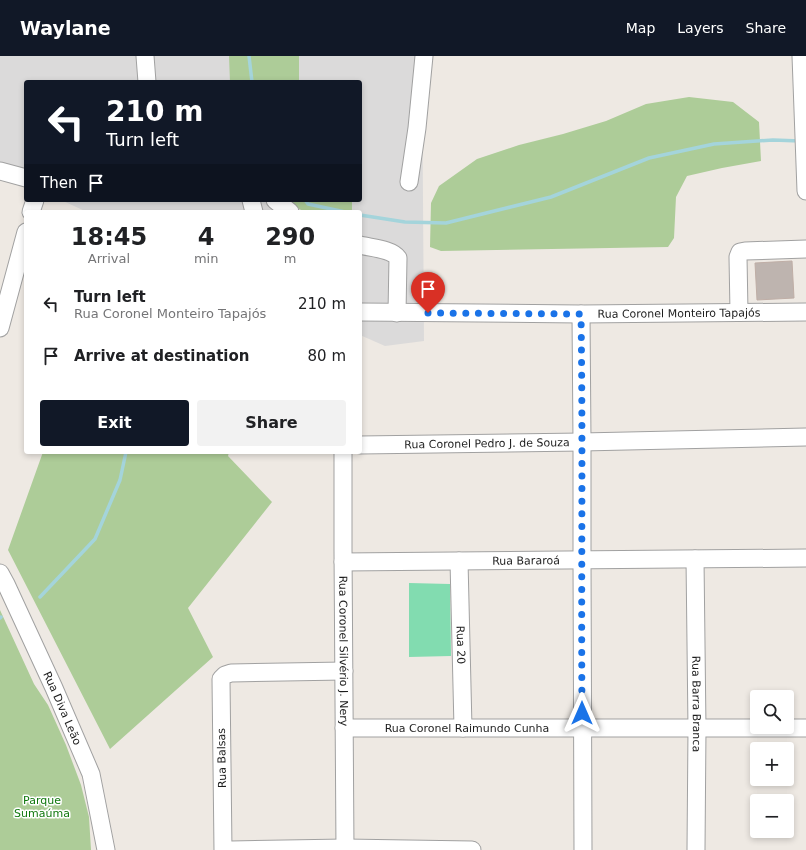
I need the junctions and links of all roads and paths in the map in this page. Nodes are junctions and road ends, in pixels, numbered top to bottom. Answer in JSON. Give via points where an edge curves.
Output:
{"nodes":[{"id":1,"x":145,"y":56,"type":"edge"},
{"id":2,"x":424,"y":56,"type":"edge"},
{"id":3,"x":801,"y":56,"type":"edge"},
{"id":4,"x":147,"y":80,"type":"edge"},
{"id":5,"x":0,"y":171,"type":"edge"},
{"id":6,"x":24,"y":177,"type":"edge"},
{"id":7,"x":409,"y":182,"type":"dead end"},
{"id":8,"x":806,"y":191,"type":"edge"},
{"id":9,"x":278,"y":202,"type":"edge"},
{"id":10,"x":288,"y":210,"type":"edge"},
{"id":11,"x":24,"y":239,"type":"edge"},
{"id":12,"x":362,"y":245,"type":"edge"},
{"id":13,"x":806,"y":249,"type":"edge"},
{"id":14,"x":362,"y":312,"type":"edge"},
{"id":15,"x":397,"y":312,"type":"junction"},
{"id":16,"x":739,"y":312,"type":"junction"},
{"id":17,"x":806,"y":312,"type":"edge"},
{"id":18,"x":581,"y":314,"type":"junction"},
{"id":19,"x":0,"y":328,"type":"edge"},
{"id":20,"x":806,"y":437,"type":"edge"},
{"id":21,"x":582,"y":442,"type":"junction"},
{"id":22,"x":362,"y":445,"type":"edge"},
{"id":23,"x":343,"y":454,"type":"edge"},
{"id":24,"x":806,"y":558,"type":"edge"},
{"id":25,"x":695,"y":559,"type":"junction"},
{"id":26,"x":582,"y":560,"type":"junction"},
{"id":27,"x":459,"y":561,"type":"junction"},
{"id":28,"x":343,"y":562,"type":"junction"},
{"id":29,"x":0,"y":573,"type":"edge"},
{"id":30,"x":344,"y":671,"type":"junction"},
{"id":31,"x":344,"y":728,"type":"junction"},
{"id":32,"x":463,"y":728,"type":"junction"},
{"id":33,"x":582,"y":728,"type":"junction"},
{"id":34,"x":806,"y":728,"type":"edge"},
{"id":35,"x":698,"y":729,"type":"junction"},
{"id":36,"x":345,"y":849,"type":"edge"},
{"id":37,"x":106,"y":850,"type":"edge"},
{"id":38,"x":223,"y":850,"type":"edge"},
{"id":39,"x":231,"y":850,"type":"edge"},
{"id":40,"x":472,"y":850,"type":"edge"},
{"id":41,"x":583,"y":850,"type":"edge"},
{"id":42,"x":696,"y":850,"type":"edge"}],
"edges":[{"from":1,"to":4,"type":"street"},
{"from":2,"to":7,"type":"street"},
{"from":3,"to":8,"type":"street"},
{"from":5,"to":6,"type":"street"},
{"from":9,"to":10,"type":"street"},
{"from":11,"to":19,"type":"street"},
{"from":12,"to":15,"type":"street","via":[[391,252],[398,258]]},
{"from":13,"to":16,"type":"street","via":[[740,252]]},
{"from":14,"to":15,"type":"street","name":"Rua Coronel Monteiro Tapajós"},
{"from":15,"to":18,"type":"street","name":"Rua Coronel Monteiro Tapajós"},
{"from":16,"to":17,"type":"street","name":"Rua Coronel Monteiro Tapajós"},
{"from":16,"to":18,"type":"street","name":"Rua Coronel Monteiro Tapajós"},
{"from":18,"to":21,"type":"street"},
{"from":20,"to":21,"type":"street","name":"Rua Coronel Pedro J. de Souza"},
{"from":21,"to":22,"type":"street","name":"Rua Coronel Pedro J. de Souza"},
{"from":21,"to":26,"type":"street"},
{"from":23,"to":28,"type":"street","name":"Rua Coronel Silvério J. Nery"},
{"from":24,"to":25,"type":"street","name":"Rua Bararoá"},
{"from":25,"to":26,"type":"street","name":"Rua Bararoá"},
{"from":25,"to":35,"type":"street","name":"Rua Barra Branca"},
{"from":26,"to":27,"type":"street","name":"Rua Bararoá"},
{"from":26,"to":33,"type":"street"},
{"from":27,"to":28,"type":"street","name":"Rua Bararoá"},
{"from":27,"to":32,"type":"street","name":"Rua 20"},
{"from":28,"to":30,"type":"street","name":"Rua Coronel Silvério J. Nery"},
{"from":29,"to":37,"type":"street","name":"Rua Diva Leão","via":[[91,774]]},
{"from":30,"to":31,"type":"street","name":"Rua Coronel Silvério J. Nery"},
{"from":30,"to":38,"type":"street","name":"Rua Balsas","via":[[231,673],[221,679]]},
{"from":31,"to":32,"type":"street","name":"Rua Coronel Raimundo Cunha"},
{"from":31,"to":36,"type":"street","name":"Rua Coronel Silvério J. Nery"},
{"from":32,"to":33,"type":"street","name":"Rua Coronel Raimundo Cunha"},
{"from":33,"to":35,"type":"street","name":"Rua Coronel Raimundo Cunha"},
{"from":33,"to":41,"type":"street"},
{"from":34,"to":35,"type":"street","name":"Rua Coronel Raimundo Cunha"},
{"from":35,"to":42,"type":"street","name":"Rua Barra Branca"},
{"from":36,"to":39,"type":"street"},
{"from":36,"to":40,"type":"street"}]}
